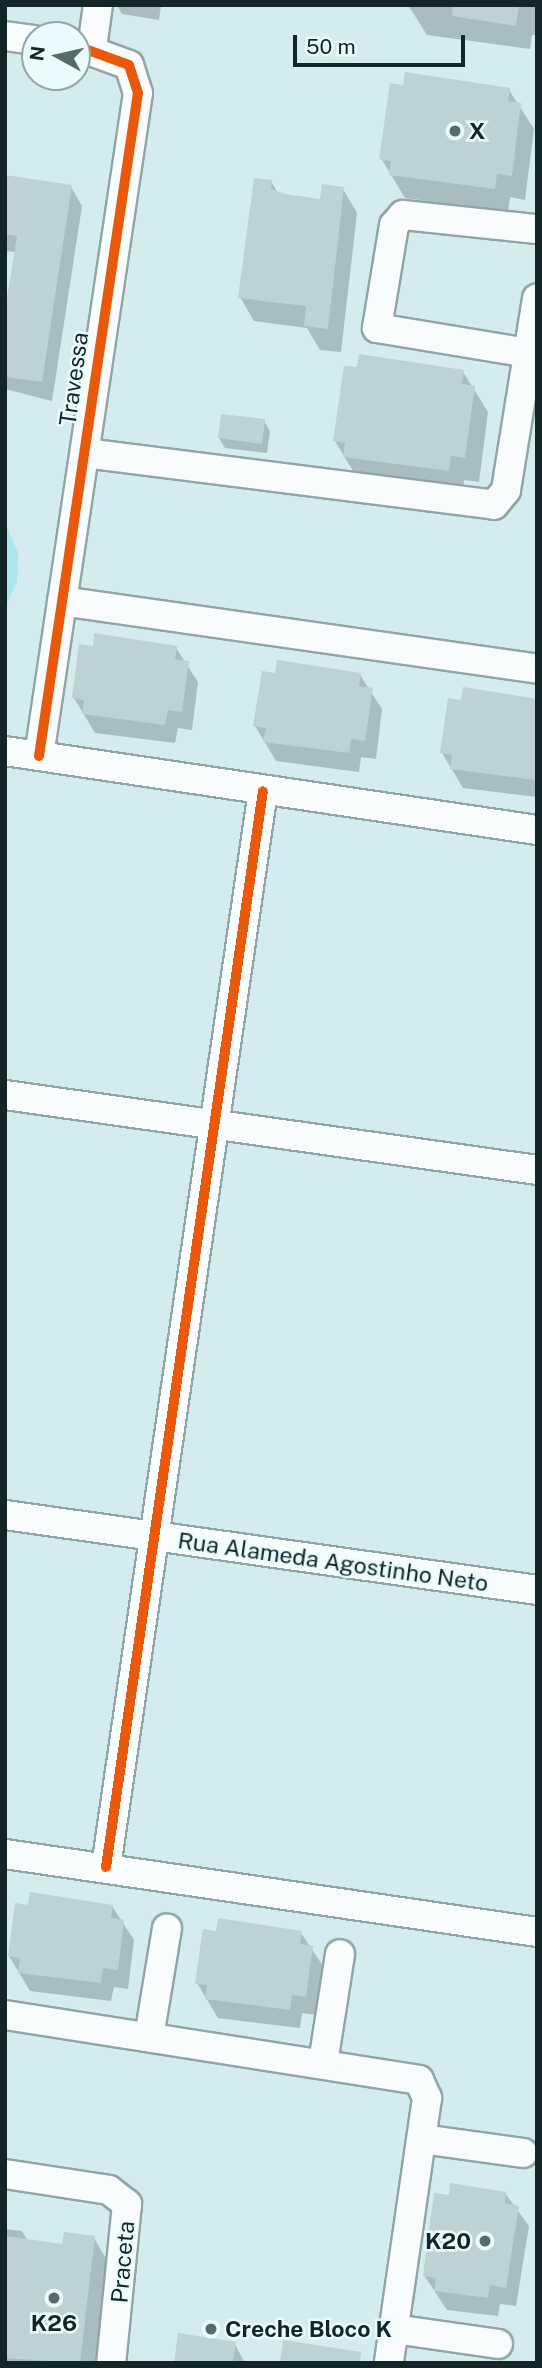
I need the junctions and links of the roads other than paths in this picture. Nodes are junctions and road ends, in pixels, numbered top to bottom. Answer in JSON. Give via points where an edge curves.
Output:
{"nodes":[{"id":1,"x":98,"y":5,"type":"edge"},
{"id":2,"x":91,"y":28,"type":"edge"},
{"id":3,"x":91,"y":50,"type":"edge"},
{"id":4,"x":537,"y":229,"type":"edge"},
{"id":5,"x":537,"y":298,"type":"edge"},
{"id":6,"x":528,"y":353,"type":"junction"},
{"id":7,"x":85,"y":453,"type":"junction"},
{"id":8,"x":62,"y":601,"type":"junction"},
{"id":9,"x":537,"y":669,"type":"edge"},
{"id":10,"x":5,"y":751,"type":"edge"},
{"id":11,"x":39,"y":756,"type":"junction"},
{"id":12,"x":263,"y":791,"type":"junction"},
{"id":13,"x":537,"y":830,"type":"edge"},
{"id":14,"x":5,"y":1095,"type":"edge"},
{"id":15,"x":216,"y":1126,"type":"junction"},
{"id":16,"x":537,"y":1170,"type":"edge"},
{"id":17,"x":5,"y":1515,"type":"edge"},
{"id":18,"x":154,"y":1537,"type":"junction"},
{"id":19,"x":537,"y":1590,"type":"edge"},
{"id":20,"x":5,"y":1854,"type":"edge"},
{"id":21,"x":106,"y":1867,"type":"junction"},
{"id":22,"x":167,"y":1928,"type":"dead end"},
{"id":23,"x":537,"y":1932,"type":"edge"},
{"id":24,"x":340,"y":1954,"type":"dead end"},
{"id":25,"x":5,"y":2015,"type":"edge"},
{"id":26,"x":149,"y":2037,"type":"junction"},
{"id":27,"x":323,"y":2063,"type":"junction"},
{"id":28,"x":422,"y":2139,"type":"junction"},
{"id":29,"x":523,"y":2153,"type":"dead end"},
{"id":30,"x":5,"y":2174,"type":"edge"},
{"id":31,"x":394,"y":2329,"type":"junction"},
{"id":32,"x":498,"y":2344,"type":"dead end"},
{"id":33,"x":111,"y":2363,"type":"edge"},
{"id":34,"x":388,"y":2363,"type":"edge"}],
"edges":[{"from":1,"to":2,"type":"street"},
{"from":3,"to":7,"type":"street","name":"Travessa","via":[[128,65],[138,93]]},
{"from":4,"to":6,"type":"street","via":[[403,215],[394,225],[377,328]]},
{"from":5,"to":6,"type":"street"},
{"from":6,"to":7,"type":"street","via":[[506,490],[494,505]]},
{"from":7,"to":8,"type":"street","name":"Travessa"},
{"from":8,"to":9,"type":"street"},
{"from":8,"to":11,"type":"street","name":"Travessa"},
{"from":10,"to":11,"type":"street"},
{"from":11,"to":12,"type":"street"},
{"from":12,"to":13,"type":"street"},
{"from":12,"to":15,"type":"street"},
{"from":14,"to":15,"type":"street"},
{"from":15,"to":16,"type":"street"},
{"from":15,"to":18,"type":"street"},
{"from":17,"to":18,"type":"street","name":"Rua Alameda Agostinho Neto"},
{"from":18,"to":19,"type":"street","name":"Rua Alameda Agostinho Neto"},
{"from":18,"to":21,"type":"street"},
{"from":20,"to":21,"type":"street"},
{"from":21,"to":23,"type":"street"},
{"from":22,"to":26,"type":"street"},
{"from":24,"to":27,"type":"street"},
{"from":25,"to":26,"type":"street"},
{"from":26,"to":27,"type":"street"},
{"from":27,"to":28,"type":"street","via":[[419,2080],[427,2098]]},
{"from":28,"to":29,"type":"street"},
{"from":28,"to":31,"type":"street"},
{"from":30,"to":33,"type":"street","name":"Praceta","via":[[109,2190],[127,2204]]},
{"from":31,"to":32,"type":"street"},
{"from":31,"to":34,"type":"street"}]}
